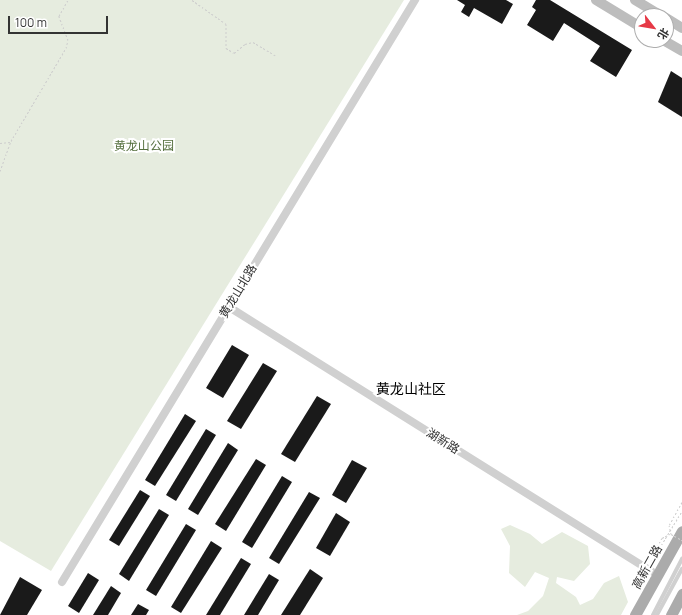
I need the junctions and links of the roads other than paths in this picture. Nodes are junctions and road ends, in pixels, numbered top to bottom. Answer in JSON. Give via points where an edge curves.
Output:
{"nodes":[{"id":1,"x":415,"y":0,"type":"edge"},
{"id":2,"x":596,"y":0,"type":"edge"},
{"id":3,"x":635,"y":0,"type":"edge"},
{"id":4,"x":648,"y":8,"type":"edge"},
{"id":5,"x":634,"y":23,"type":"edge"},
{"id":6,"x":229,"y":307,"type":"junction"},
{"id":7,"x":682,"y":531,"type":"edge"},
{"id":8,"x":682,"y":559,"type":"edge"},
{"id":9,"x":682,"y":569,"type":"edge"},
{"id":10,"x":657,"y":576,"type":"junction"},
{"id":11,"x":62,"y":582,"type":"dead end"},
{"id":12,"x":682,"y":594,"type":"edge"},
{"id":13,"x":635,"y":615,"type":"edge"},
{"id":14,"x":653,"y":615,"type":"edge"},
{"id":15,"x":657,"y":615,"type":"edge"},
{"id":16,"x":671,"y":615,"type":"edge"}],
"edges":[{"from":1,"to":6,"type":"street","name":"黄龙山北路"},
{"from":2,"to":5,"type":"main road"},
{"from":3,"to":4,"type":"main road"},
{"from":6,"to":10,"type":"street","name":"湖新路"},
{"from":6,"to":11,"type":"street","name":"黄龙山北路"},
{"from":7,"to":10,"type":"main road","name":"高新二路"},
{"from":8,"to":14,"type":"lane"},
{"from":9,"to":15,"type":"lane"},
{"from":10,"to":13,"type":"main road","name":"高新二路"},
{"from":12,"to":16,"type":"main road"}]}
